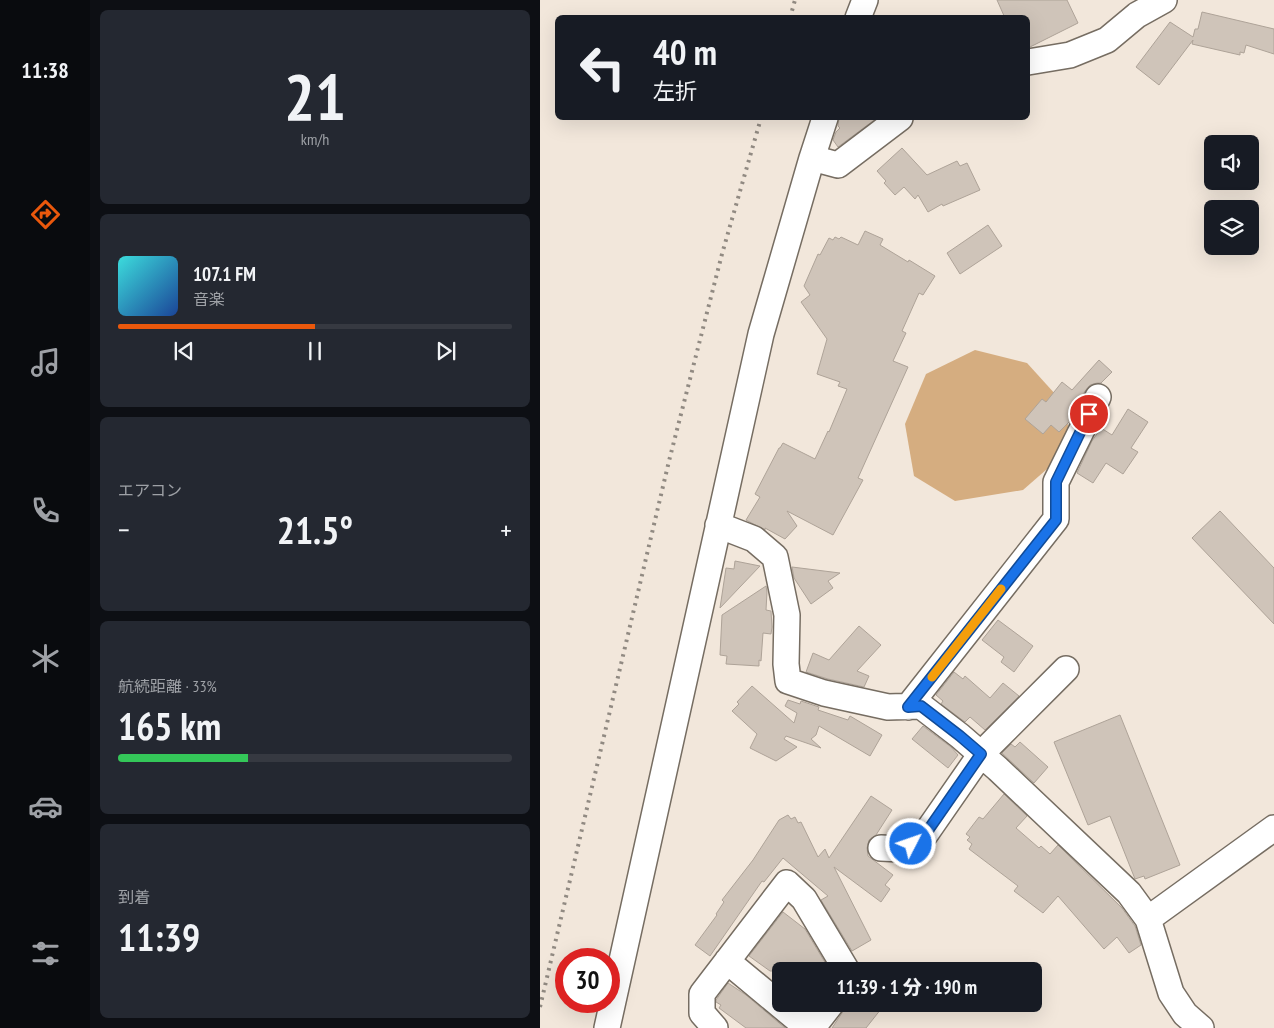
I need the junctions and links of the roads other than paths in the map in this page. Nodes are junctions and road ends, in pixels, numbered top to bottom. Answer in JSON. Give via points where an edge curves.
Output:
{"nodes":[{"id":1,"x":865,"y":0,"type":"edge"},
{"id":2,"x":1164,"y":0,"type":"edge"},
{"id":3,"x":859,"y":15,"type":"edge"},
{"id":4,"x":1030,"y":62,"type":"edge"},
{"id":5,"x":824,"y":120,"type":"edge"},
{"id":6,"x":897,"y":120,"type":"edge"},
{"id":7,"x":812,"y":158,"type":"junction"},
{"id":8,"x":1098,"y":397,"type":"dead end"},
{"id":9,"x":718,"y":525,"type":"junction"},
{"id":10,"x":1066,"y":669,"type":"dead end"},
{"id":11,"x":908,"y":707,"type":"junction"},
{"id":12,"x":981,"y":754,"type":"junction"},
{"id":13,"x":1274,"y":828,"type":"edge"},
{"id":14,"x":882,"y":848,"type":"dead end"},
{"id":15,"x":1148,"y":919,"type":"junction"},
{"id":16,"x":727,"y":961,"type":"junction"},
{"id":17,"x":842,"y":962,"type":"edge"},
{"id":18,"x":772,"y":998,"type":"edge"},
{"id":19,"x":789,"y":1012,"type":"edge"},
{"id":20,"x":825,"y":1012,"type":"edge"},
{"id":21,"x":607,"y":1028,"type":"edge"},
{"id":22,"x":715,"y":1028,"type":"edge"},
{"id":23,"x":1201,"y":1028,"type":"edge"}],
"edges":[{"from":1,"to":3,"type":"street"},
{"from":2,"to":4,"type":"street","via":[[1138,15],[1107,40],[1070,55]]},
{"from":5,"to":7,"type":"street"},
{"from":6,"to":7,"type":"street","via":[[838,165]]},
{"from":7,"to":9,"type":"street","via":[[761,334]]},
{"from":8,"to":11,"type":"street","via":[[1056,482],[1056,520]]},
{"from":9,"to":11,"type":"street","via":[[754,539],[775,556],[787,615],[788,681],[824,693],[888,707]]},
{"from":9,"to":21,"type":"street"},
{"from":10,"to":12,"type":"street"},
{"from":11,"to":12,"type":"street","via":[[921,706]]},
{"from":12,"to":14,"type":"street","via":[[922,839],[901,849]]},
{"from":12,"to":15,"type":"street","via":[[1129,893]]},
{"from":13,"to":15,"type":"street"},
{"from":15,"to":23,"type":"street","via":[[1171,993],[1185,1014]]},
{"from":16,"to":17,"type":"street","via":[[787,883],[804,899]]},
{"from":16,"to":18,"type":"street"},
{"from":16,"to":22,"type":"street","via":[[702,994],[702,1013]]},
{"from":19,"to":20,"type":"street","via":[[804,1024],[817,1022]]}]}
